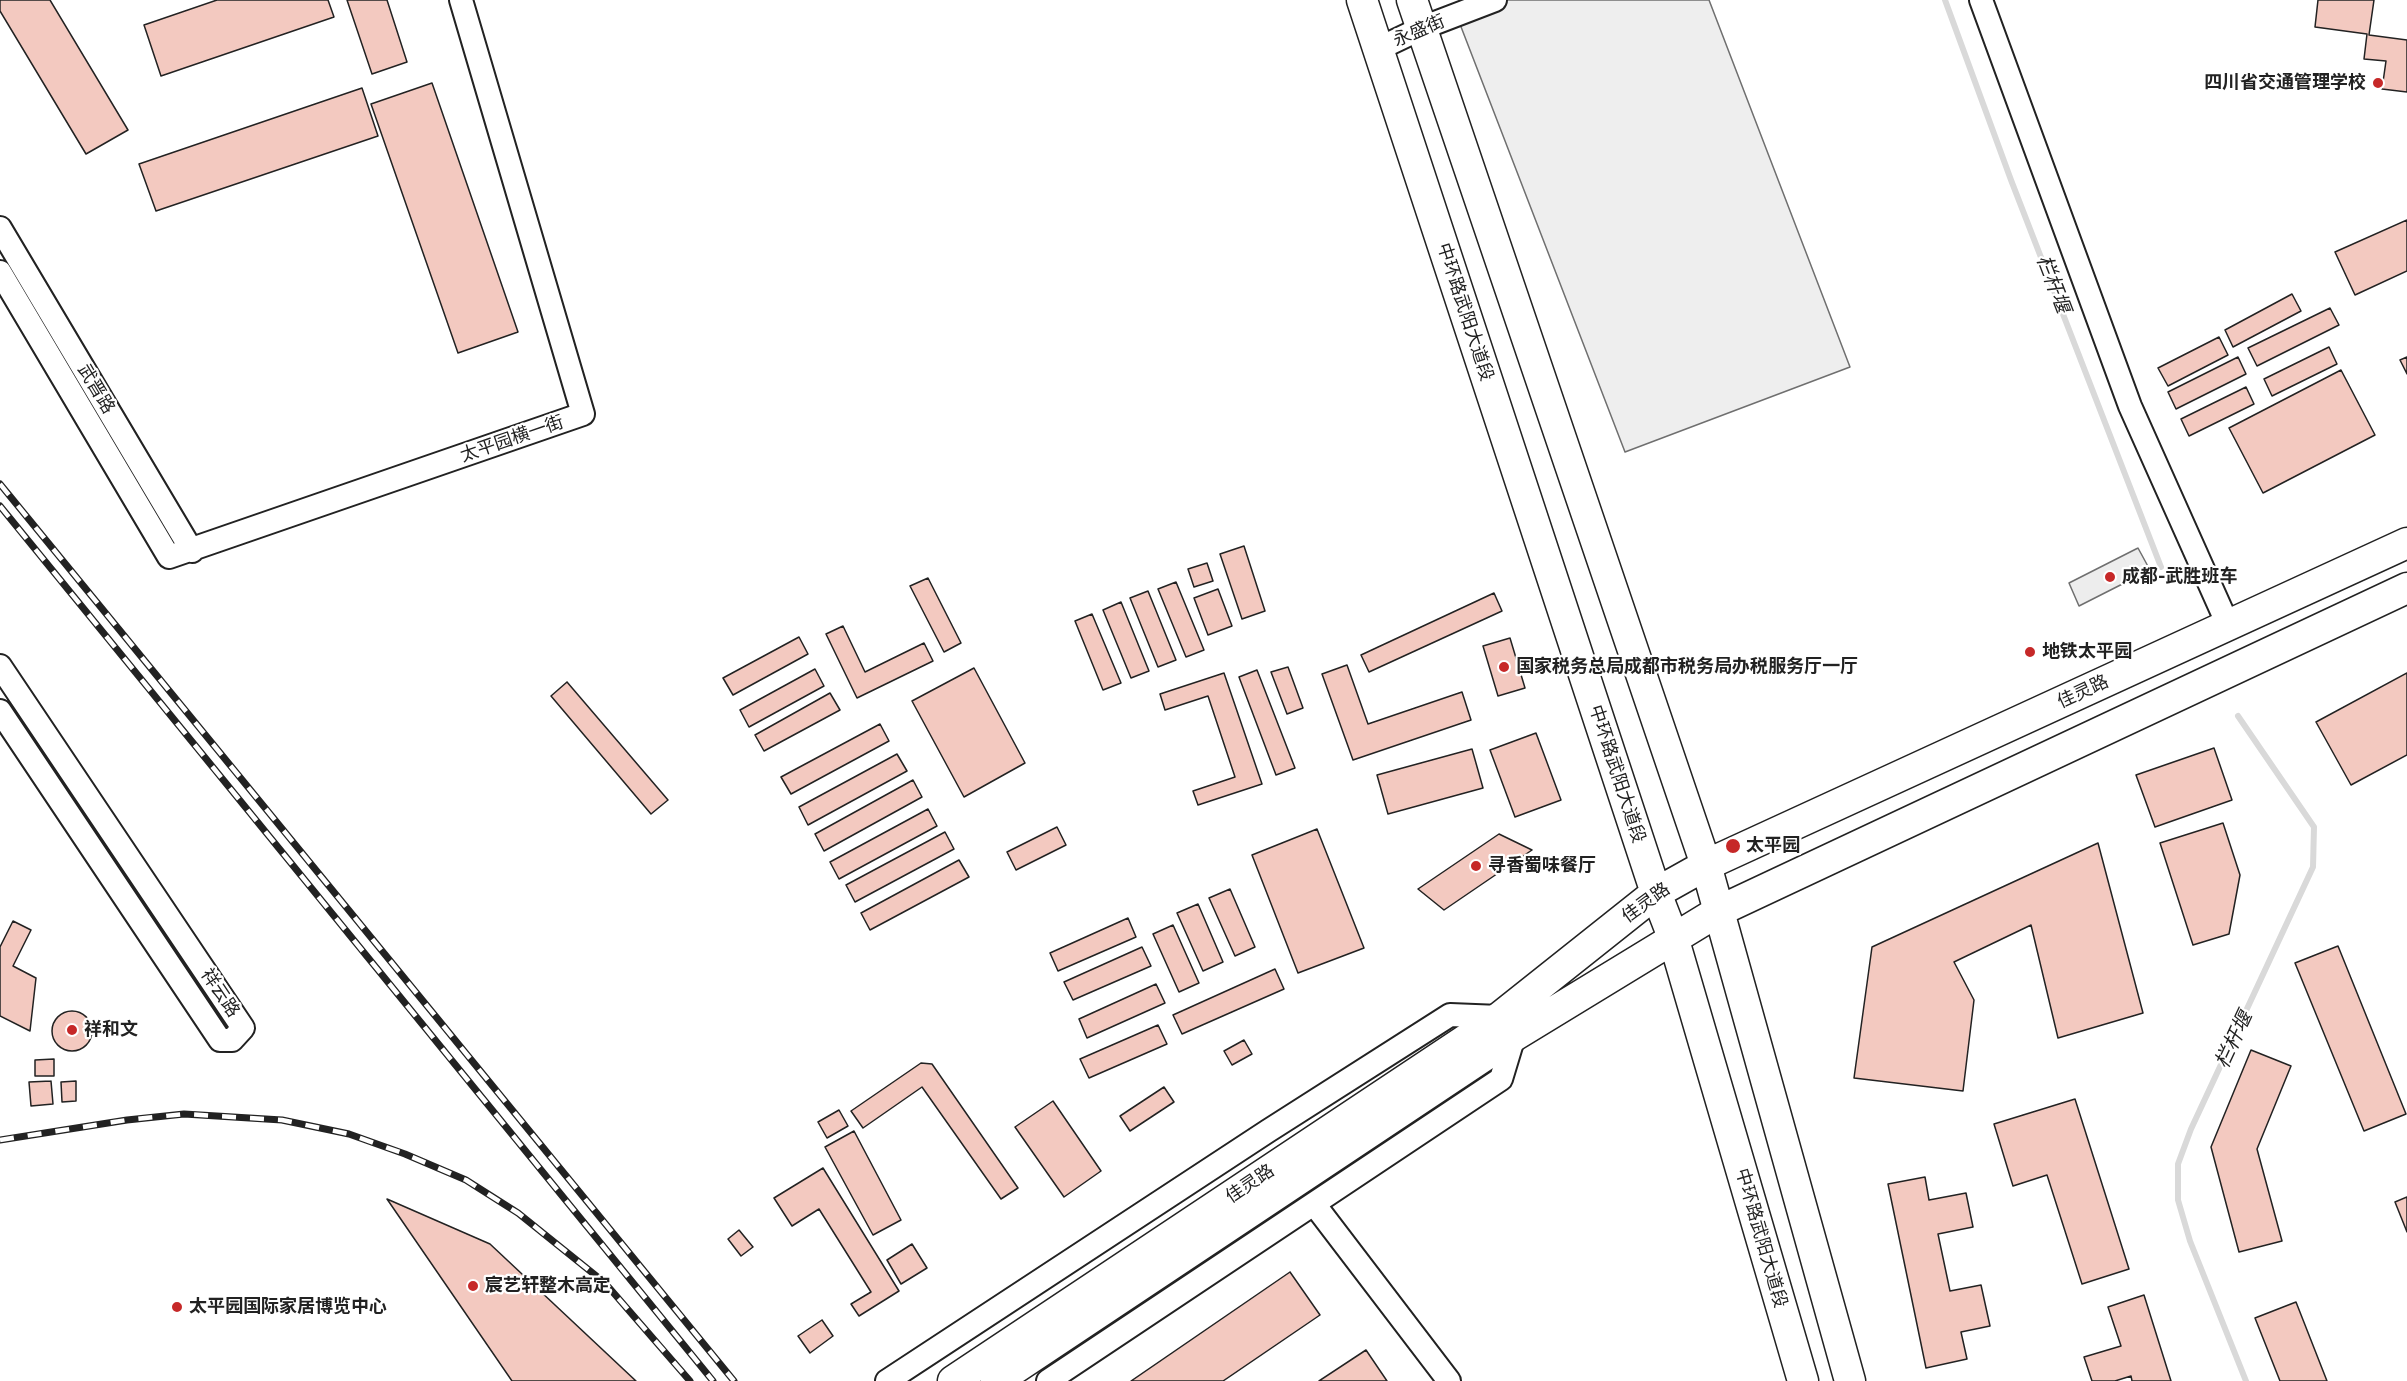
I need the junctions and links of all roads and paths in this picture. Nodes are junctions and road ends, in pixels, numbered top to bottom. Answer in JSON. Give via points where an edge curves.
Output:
{"nodes":[{"id":1,"x":461,"y":0,"type":"edge"},
{"id":2,"x":1362,"y":0,"type":"edge"},
{"id":3,"x":1412,"y":0,"type":"edge"},
{"id":4,"x":1495,"y":0,"type":"edge"},
{"id":5,"x":1981,"y":0,"type":"edge"},
{"id":6,"x":1422,"y":28,"type":"junction"},
{"id":7,"x":1378,"y":49,"type":"junction"},
{"id":8,"x":0,"y":228,"type":"edge"},
{"id":9,"x":0,"y":272,"type":"edge"},
{"id":10,"x":2407,"y":543,"type":"edge"},
{"id":11,"x":192,"y":551,"type":"junction"},
{"id":12,"x":169,"y":557,"type":"joint"},
{"id":13,"x":2407,"y":588,"type":"edge"},
{"id":14,"x":2228,"y":625,"type":"junction"},
{"id":15,"x":0,"y":666,"type":"edge"},
{"id":16,"x":0,"y":711,"type":"edge"},
{"id":17,"x":1706,"y":865,"type":"junction"},
{"id":18,"x":1656,"y":893,"type":"junction"},
{"id":19,"x":1719,"y":911,"type":"junction"},
{"id":20,"x":1673,"y":938,"type":"junction"},
{"id":21,"x":1507,"y":1026,"type":"junction"},
{"id":22,"x":1424,"y":1082,"type":"junction"},
{"id":23,"x":1314,"y":1203,"type":"junction"},
{"id":24,"x":901,"y":1377,"type":"edge"},
{"id":25,"x":953,"y":1381,"type":"edge"},
{"id":26,"x":996,"y":1381,"type":"edge"},
{"id":27,"x":1048,"y":1381,"type":"edge"},
{"id":28,"x":1449,"y":1381,"type":"edge"},
{"id":29,"x":1803,"y":1381,"type":"edge"},
{"id":30,"x":1850,"y":1381,"type":"edge"}],
"edges":[{"from":1,"to":11,"type":"street","name":"太平园横一街","via":[[583,414]]},
{"from":2,"to":7,"type":"main road","name":"中环路武阳大道段"},
{"from":3,"to":6,"type":"main road"},
{"from":4,"to":6,"type":"street","name":"永盛街"},
{"from":5,"to":14,"type":"street","via":[[2130,406]]},
{"from":6,"to":7,"type":"street","name":"永盛街"},
{"from":6,"to":17,"type":"main road"},
{"from":7,"to":18,"type":"main road","name":"中环路武阳大道段"},
{"from":8,"to":11,"type":"street","name":"武晋路"},
{"from":9,"to":12,"type":"street","name":"武晋路"},
{"from":10,"to":14,"type":"main road","name":"佳灵路"},
{"from":11,"to":12,"type":"street","name":"太平园横一街"},
{"from":13,"to":19,"type":"main road","name":"佳灵路"},
{"from":14,"to":17,"type":"main road","name":"佳灵路"},
{"from":15,"to":16,"type":"street","name":"祥云路","via":[[243,1028],[232,1040],[220,1040]]},
{"from":17,"to":18,"type":"main road","name":"佳灵路"},
{"from":17,"to":19,"type":"main road"},
{"from":18,"to":20,"type":"main road","name":"中环路武阳大道段"},
{"from":18,"to":21,"type":"main road","name":"佳灵路"},
{"from":19,"to":20,"type":"main road","name":"佳灵路"},
{"from":19,"to":30,"type":"main road"},
{"from":20,"to":21,"type":"main road","name":"佳灵路"},
{"from":20,"to":29,"type":"main road","name":"中环路武阳大道段"},
{"from":21,"to":22,"type":"main road","name":"佳灵路"},
{"from":21,"to":23,"type":"street","via":[[1501,1079]]},
{"from":21,"to":24,"type":"street","via":[[1450,1015],[1268,1131]]},
{"from":22,"to":25,"type":"main road","name":"佳灵路"},
{"from":22,"to":26,"type":"main road","name":"佳灵路"},
{"from":23,"to":27,"type":"street"},
{"from":23,"to":28,"type":"street"}]}
